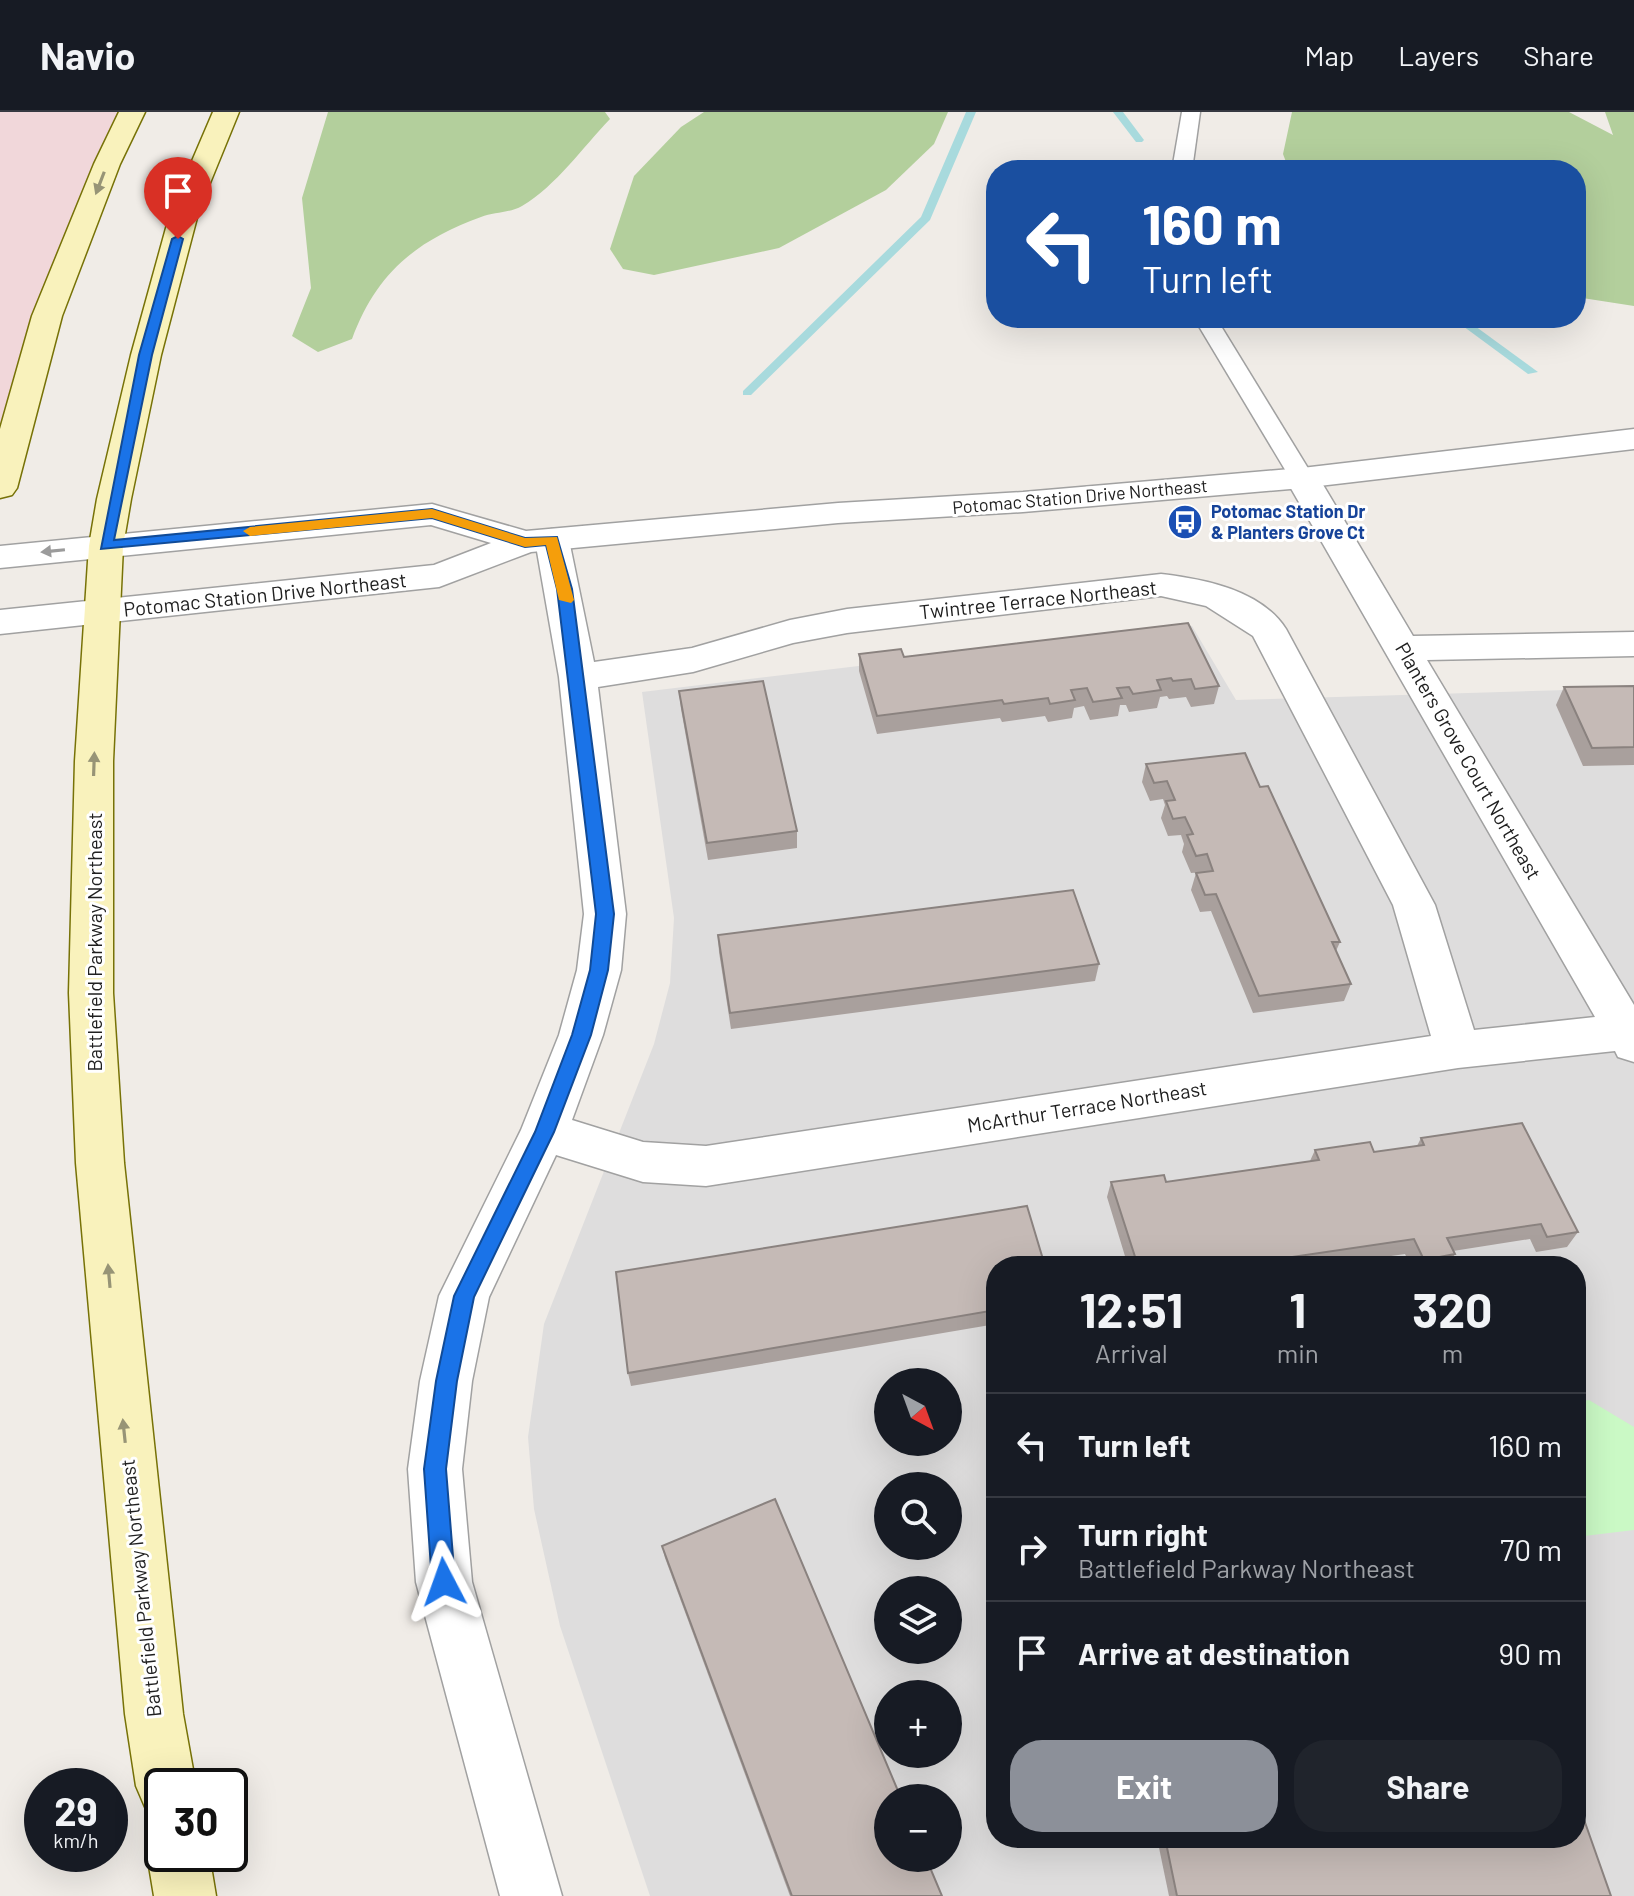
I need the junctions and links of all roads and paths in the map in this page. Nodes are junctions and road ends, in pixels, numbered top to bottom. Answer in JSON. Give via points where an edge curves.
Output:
{"nodes":[{"id":1,"x":132,"y":112,"type":"edge"},
{"id":2,"x":226,"y":112,"type":"edge"},
{"id":3,"x":1191,"y":112,"type":"edge"},
{"id":4,"x":1184,"y":160,"type":"edge"},
{"id":5,"x":1211,"y":328,"type":"edge"},
{"id":6,"x":1634,"y":439,"type":"edge"},
{"id":7,"x":1302,"y":478,"type":"junction"},
{"id":8,"x":0,"y":488,"type":"edge"},
{"id":9,"x":539,"y":541,"type":"junction"},
{"id":10,"x":106,"y":546,"type":"junction"},
{"id":11,"x":0,"y":557,"type":"edge"},
{"id":12,"x":103,"y":612,"type":"junction"},
{"id":13,"x":0,"y":622,"type":"edge"},
{"id":14,"x":1634,"y":644,"type":"edge"},
{"id":15,"x":1401,"y":648,"type":"junction"},
{"id":16,"x":578,"y":677,"type":"junction"},
{"id":17,"x":1631,"y":1035,"type":"edge"},
{"id":18,"x":1458,"y":1050,"type":"junction"},
{"id":19,"x":544,"y":1132,"type":"junction"},
{"id":20,"x":163,"y":1768,"type":"edge"},
{"id":21,"x":181,"y":1872,"type":"edge"},
{"id":22,"x":185,"y":1896,"type":"edge"},
{"id":23,"x":531,"y":1896,"type":"edge"}],
"edges":[{"from":1,"to":8,"type":"main road","one_way":true,"via":[[47,316]]},
{"from":2,"to":10,"type":"main road","name":"Battlefield Parkway Northeast","via":[[185,210],[146,355]]},
{"from":3,"to":4,"type":"lane"},
{"from":5,"to":7,"type":"lane"},
{"from":6,"to":7,"type":"street","name":"Potomac Station Drive Northeast"},
{"from":7,"to":9,"type":"street","name":"Potomac Station Drive Northeast"},
{"from":7,"to":15,"type":"street","name":"Planters Grove Court Northeast"},
{"from":9,"to":10,"type":"street","name":"Potomac Station Drive Northeast","via":[[432,514]]},
{"from":9,"to":12,"type":"street","name":"Potomac Station Drive Northeast","via":[[439,576]]},
{"from":9,"to":16,"type":"street","via":[[565,589]]},
{"from":10,"to":11,"type":"street","name":"Potomac Station Drive Northeast","one_way":true},
{"from":10,"to":12,"type":"main road","name":"Battlefield Parkway Northeast"},
{"from":12,"to":13,"type":"street","name":"Potomac Station Drive Northeast"},
{"from":20,"to":12,"type":"main road","name":"Battlefield Parkway Northeast","one_way":true,"via":[[100,1163],[91,993],[94,761]]},
{"from":14,"to":15,"type":"street"},
{"from":15,"to":17,"type":"street","name":"Planters Grove Court Northeast"},
{"from":16,"to":18,"type":"street","name":"Twintree Terrace Northeast","via":[[693,660],[847,621],[1161,585],[1224,598],[1268,629],[1414,905]]},
{"from":16,"to":19,"type":"street","via":[[605,914],[599,970],[581,1035]]},
{"from":17,"to":18,"type":"street","name":"McArthur Terrace Northeast"},
{"from":18,"to":19,"type":"street","name":"McArthur Terrace Northeast","via":[[706,1166],[643,1162]]},
{"from":19,"to":23,"type":"street","via":[[464,1296],[435,1469],[444,1582]]},
{"from":21,"to":22,"type":"main road"}]}
